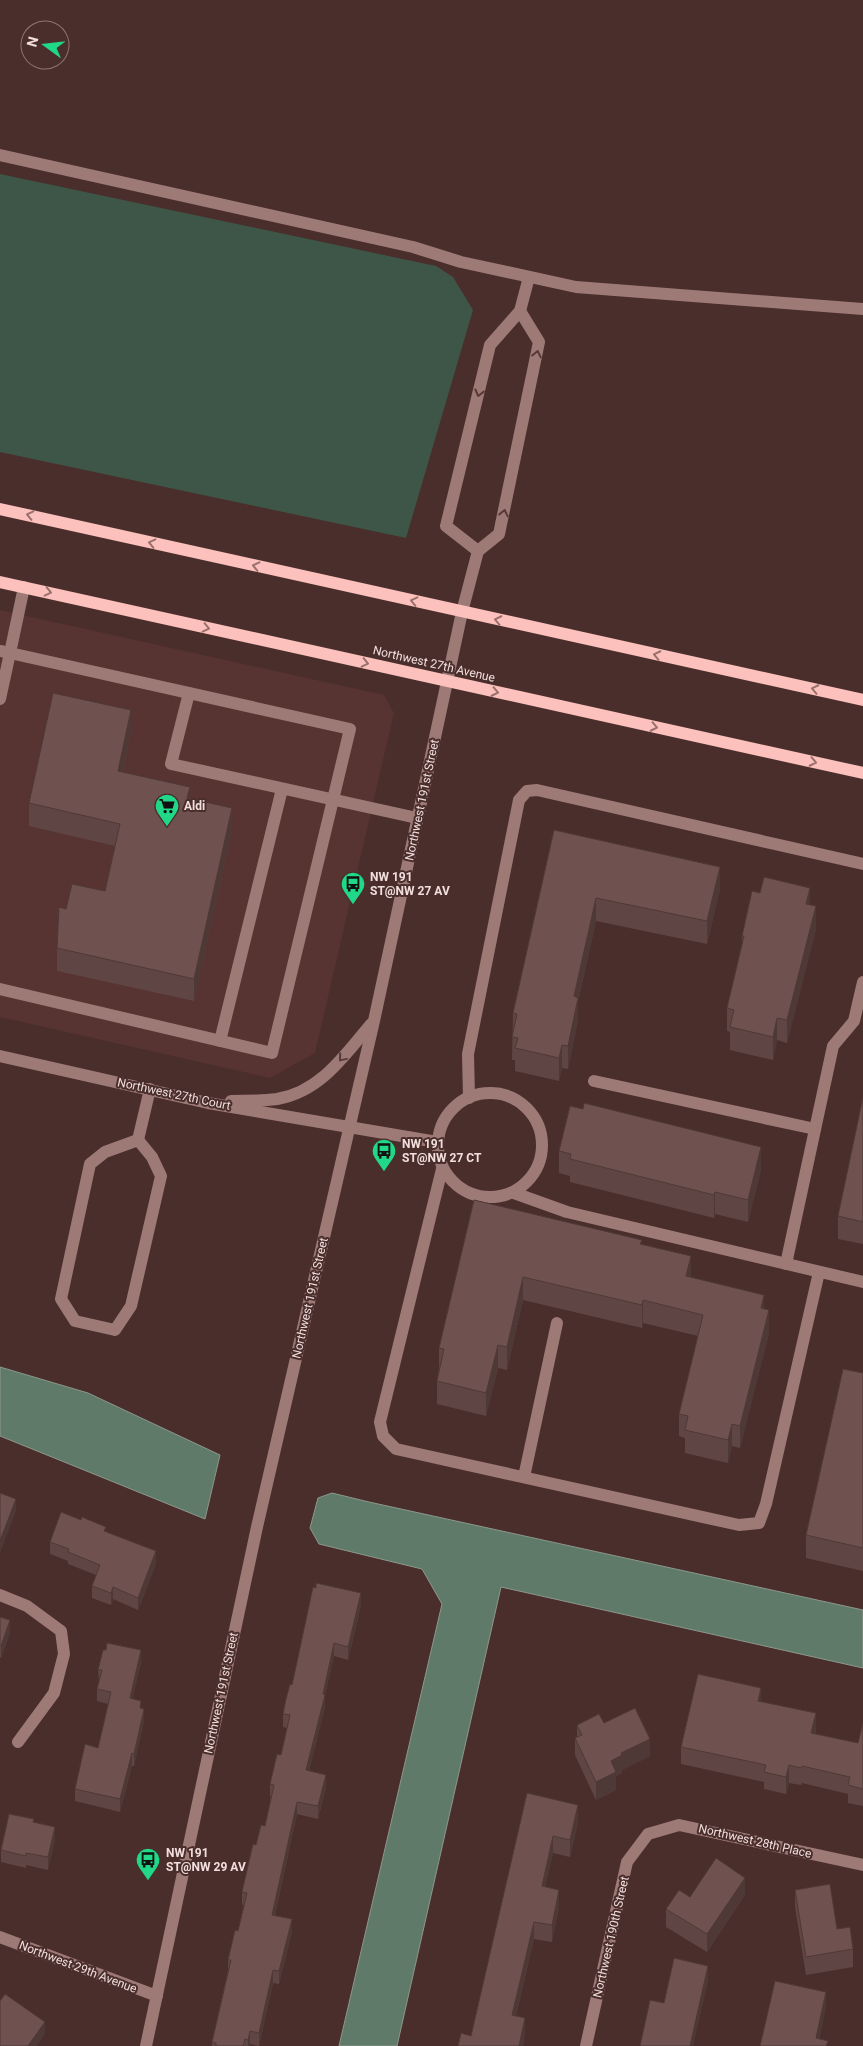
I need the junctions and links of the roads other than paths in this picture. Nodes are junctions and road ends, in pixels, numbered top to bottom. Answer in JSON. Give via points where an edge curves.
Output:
{"nodes":[{"id":1,"x":0,"y":154,"type":"edge"},
{"id":2,"x":529,"y":277,"type":"junction"},
{"id":3,"x":863,"y":310,"type":"edge"},
{"id":4,"x":520,"y":311,"type":"junction"},
{"id":5,"x":0,"y":509,"type":"edge"},
{"id":6,"x":478,"y":550,"type":"junction"},
{"id":7,"x":0,"y":582,"type":"edge"},
{"id":8,"x":24,"y":587,"type":"junction"},
{"id":9,"x":462,"y":612,"type":"junction"},
{"id":10,"x":5,"y":652,"type":"edge"},
{"id":11,"x":448,"y":682,"type":"junction"},
{"id":12,"x":189,"y":693,"type":"junction"},
{"id":13,"x":0,"y":699,"type":"edge"},
{"id":14,"x":863,"y":700,"type":"edge"},
{"id":15,"x":863,"y":773,"type":"edge"},
{"id":16,"x":282,"y":789,"type":"junction"},
{"id":17,"x":333,"y":800,"type":"junction"},
{"id":18,"x":418,"y":818,"type":"junction"},
{"id":19,"x":863,"y":864,"type":"edge"},
{"id":20,"x":863,"y":982,"type":"edge"},
{"id":21,"x":0,"y":990,"type":"edge"},
{"id":22,"x":374,"y":1021,"type":"junction"},
{"id":23,"x":858,"y":1022,"type":"edge"},
{"id":24,"x":220,"y":1041,"type":"junction"},
{"id":25,"x":0,"y":1056,"type":"edge"},
{"id":26,"x":594,"y":1081,"type":"dead end"},
{"id":27,"x":150,"y":1089,"type":"junction"},
{"id":28,"x":469,"y":1098,"type":"junction"},
{"id":29,"x":208,"y":1103,"type":"junction"},
{"id":30,"x":349,"y":1128,"type":"junction"},
{"id":31,"x":815,"y":1129,"type":"junction"},
{"id":32,"x":138,"y":1140,"type":"junction"},
{"id":33,"x":437,"y":1142,"type":"junction"},
{"id":34,"x":442,"y":1169,"type":"junction"},
{"id":35,"x":514,"y":1193,"type":"junction"},
{"id":36,"x":786,"y":1264,"type":"junction"},
{"id":37,"x":819,"y":1272,"type":"junction"},
{"id":38,"x":863,"y":1282,"type":"edge"},
{"id":39,"x":557,"y":1323,"type":"dead end"},
{"id":40,"x":524,"y":1477,"type":"junction"},
{"id":41,"x":0,"y":1595,"type":"edge"},
{"id":42,"x":18,"y":1742,"type":"dead end"},
{"id":43,"x":648,"y":1834,"type":"joint"},
{"id":44,"x":863,"y":1866,"type":"edge"},
{"id":45,"x":0,"y":1938,"type":"edge"},
{"id":46,"x":157,"y":1996,"type":"junction"},
{"id":47,"x":146,"y":2046,"type":"edge"},
{"id":48,"x":586,"y":2046,"type":"edge"}],
"edges":[{"from":1,"to":2,"type":"street","via":[[404,245]]},
{"from":2,"to":3,"type":"street","via":[[576,286]]},
{"from":2,"to":4,"type":"street"},
{"from":6,"to":4,"type":"street","one_way":true,"via":[[499,534],[539,342]]},
{"from":4,"to":6,"type":"street","one_way":true,"via":[[490,345],[446,526]]},
{"from":9,"to":5,"type":"main road","one_way":true},
{"from":6,"to":9,"type":"street","name":"Northwest 191st Street"},
{"from":7,"to":8,"type":"main road","name":"Northwest 27th Avenue"},
{"from":8,"to":10,"type":"street"},
{"from":8,"to":11,"type":"main road","name":"Northwest 27th Avenue","one_way":true},
{"from":9,"to":11,"type":"street","name":"Northwest 191st Street"},
{"from":14,"to":9,"type":"main road","one_way":true},
{"from":10,"to":12,"type":"street"},
{"from":10,"to":13,"type":"street"},
{"from":11,"to":15,"type":"main road","name":"Northwest 27th Avenue","one_way":true},
{"from":11,"to":18,"type":"street","name":"Northwest 191st Street"},
{"from":12,"to":16,"type":"street","via":[[171,764]]},
{"from":12,"to":17,"type":"street","via":[[350,728]]},
{"from":16,"to":17,"type":"street"},
{"from":16,"to":24,"type":"street"},
{"from":17,"to":18,"type":"street"},
{"from":17,"to":24,"type":"street","via":[[272,1053]]},
{"from":18,"to":22,"type":"street","name":"Northwest 191st Street"},
{"from":19,"to":28,"type":"street","via":[[537,790],[527,791],[518,800],[468,1054]]},
{"from":20,"to":23,"type":"street"},
{"from":21,"to":24,"type":"street"},
{"from":22,"to":29,"type":"street","one_way":true,"via":[[331,1071],[305,1090],[278,1099]]},
{"from":22,"to":30,"type":"street","name":"Northwest 191st Street"},
{"from":23,"to":31,"type":"street","via":[[833,1046]]},
{"from":25,"to":27,"type":"street","name":"Northwest 27th Court"},
{"from":26,"to":31,"type":"street"},
{"from":27,"to":29,"type":"street","name":"Northwest 27th Court"},
{"from":27,"to":32,"type":"street"},
{"from":28,"to":33,"type":"street","via":[[453,1108],[443,1123]]},
{"from":28,"to":35,"type":"street","via":[[480,1094],[517,1099],[540,1126],[544,1142],[540,1160],[530,1180]]},
{"from":29,"to":30,"type":"street","name":"Northwest 27th Court"},
{"from":30,"to":33,"type":"street","name":"Northwest 27th Court"},
{"from":30,"to":46,"type":"street","name":"Northwest 191st Street","via":[[257,1527]]},
{"from":31,"to":36,"type":"street"},
{"from":32,"to":32,"type":"street","via":[[105,1152],[90,1164],[61,1298],[75,1322],[115,1330],[131,1306],[161,1176],[152,1157]]},
{"from":33,"to":34,"type":"street"},
{"from":34,"to":35,"type":"street","via":[[464,1190],[497,1196]]},
{"from":34,"to":40,"type":"street","via":[[380,1422],[383,1436],[396,1449]]},
{"from":35,"to":36,"type":"street","via":[[567,1212]]},
{"from":36,"to":37,"type":"street"},
{"from":37,"to":38,"type":"street"},
{"from":37,"to":40,"type":"street","via":[[759,1523],[739,1525]]},
{"from":39,"to":40,"type":"street"},
{"from":41,"to":42,"type":"street","via":[[28,1606],[61,1631],[64,1654],[54,1693]]},
{"from":43,"to":44,"type":"street","name":"Northwest 28th Place","via":[[679,1825]]},
{"from":43,"to":48,"type":"street","name":"Northwest 190th Street","via":[[628,1862]]},
{"from":45,"to":46,"type":"street","name":"Northwest 29th Avenue"},
{"from":46,"to":47,"type":"street","name":"Northwest 191st Street"}]}
